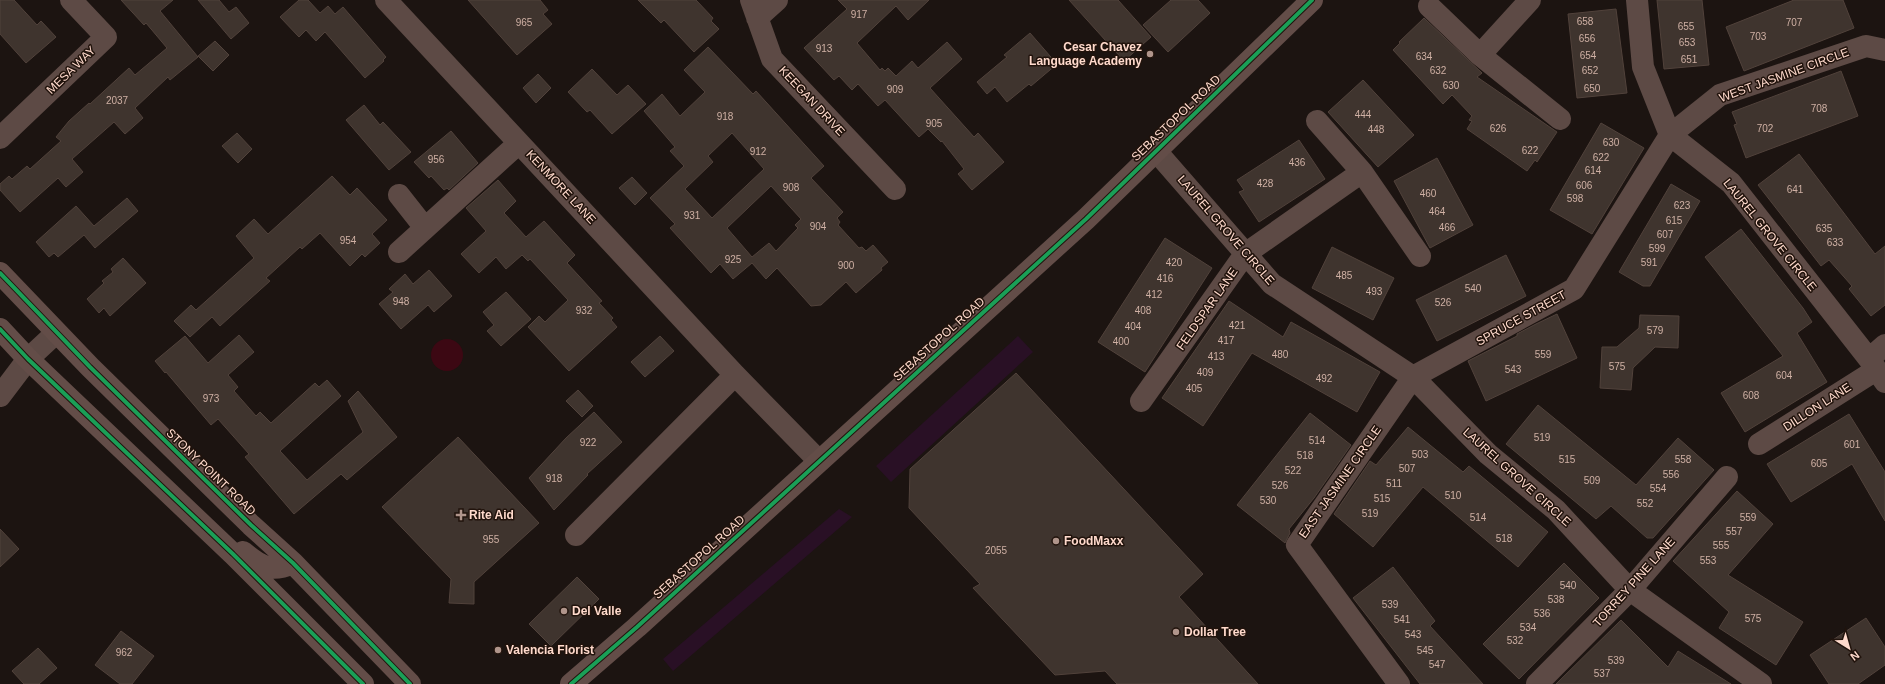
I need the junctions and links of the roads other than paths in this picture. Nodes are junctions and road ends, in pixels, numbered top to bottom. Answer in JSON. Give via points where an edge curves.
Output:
{"nodes":[{"id":1,"x":71,"y":0,"type":"edge"},
{"id":2,"x":386,"y":0,"type":"edge"},
{"id":3,"x":777,"y":0,"type":"edge"},
{"id":4,"x":1312,"y":0,"type":"edge"},
{"id":5,"x":1530,"y":0,"type":"edge"},
{"id":6,"x":1637,"y":0,"type":"edge"},
{"id":7,"x":1429,"y":6,"type":"dead end"},
{"id":8,"x":754,"y":9,"type":"edge"},
{"id":9,"x":1885,"y":50,"type":"edge"},
{"id":10,"x":1480,"y":55,"type":"junction"},
{"id":11,"x":1560,"y":119,"type":"dead end"},
{"id":12,"x":1317,"y":122,"type":"dead end"},
{"id":13,"x":1670,"y":134,"type":"junction"},
{"id":14,"x":0,"y":138,"type":"edge"},
{"id":15,"x":519,"y":143,"type":"junction"},
{"id":16,"x":1156,"y":152,"type":"junction"},
{"id":17,"x":1362,"y":172,"type":"junction"},
{"id":18,"x":894,"y":189,"type":"dead end"},
{"id":19,"x":399,"y":195,"type":"dead end"},
{"id":20,"x":425,"y":228,"type":"junction"},
{"id":21,"x":399,"y":252,"type":"dead end"},
{"id":22,"x":1245,"y":254,"type":"junction"},
{"id":23,"x":1420,"y":256,"type":"dead end"},
{"id":24,"x":0,"y":274,"type":"edge"},
{"id":25,"x":0,"y":329,"type":"edge"},
{"id":26,"x":56,"y":333,"type":"junction"},
{"id":27,"x":28,"y":359,"type":"junction"},
{"id":28,"x":1879,"y":364,"type":"edge"},
{"id":29,"x":735,"y":375,"type":"junction"},
{"id":30,"x":1413,"y":376,"type":"junction"},
{"id":31,"x":0,"y":396,"type":"edge"},
{"id":32,"x":1141,"y":401,"type":"dead end"},
{"id":33,"x":1759,"y":444,"type":"dead end"},
{"id":34,"x":819,"y":461,"type":"junction"},
{"id":35,"x":1727,"y":477,"type":"dead end"},
{"id":36,"x":197,"y":520,"type":"junction"},
{"id":37,"x":576,"y":535,"type":"dead end"},
{"id":38,"x":293,"y":563,"type":"junction"},
{"id":39,"x":1630,"y":590,"type":"junction"},
{"id":40,"x":363,"y":684,"type":"edge"},
{"id":41,"x":410,"y":684,"type":"edge"},
{"id":42,"x":571,"y":684,"type":"edge"},
{"id":43,"x":1399,"y":684,"type":"edge"},
{"id":44,"x":1537,"y":684,"type":"edge"},
{"id":45,"x":1761,"y":684,"type":"edge"}],
"edges":[{"from":1,"to":14,"type":"street","name":"MESA WAY","via":[[106,37]]},
{"from":2,"to":15,"type":"street","name":"KENMORE LANE"},
{"from":3,"to":8,"type":"street"},
{"from":4,"to":16,"type":"main road","name":"SEBASTOPOL ROAD"},
{"from":5,"to":10,"type":"street"},
{"from":6,"to":13,"type":"street","name":"LAUREL GROVE CIRCLE","via":[[1643,67]]},
{"from":7,"to":10,"type":"street"},
{"from":8,"to":18,"type":"street","name":"KEEGAN DRIVE","via":[[772,59]]},
{"from":9,"to":13,"type":"street","name":"WEST JASMINE CIRCLE","via":[[1866,46],[1720,95]]},
{"from":10,"to":11,"type":"street"},
{"from":12,"to":17,"type":"street"},
{"from":13,"to":28,"type":"street","name":"LAUREL GROVE CIRCLE","via":[[1731,183]]},
{"from":13,"to":30,"type":"street","name":"SPRUCE STREET","via":[[1574,289]]},
{"from":15,"to":20,"type":"street"},
{"from":15,"to":29,"type":"street","name":"KENMORE LANE"},
{"from":16,"to":22,"type":"street","name":"LAUREL GROVE CIRCLE"},
{"from":16,"to":34,"type":"main road","name":"SEBASTOPOL ROAD","via":[[996,302]]},
{"from":17,"to":22,"type":"street","name":"FELDSPAR LANE"},
{"from":17,"to":23,"type":"street"},
{"from":19,"to":20,"type":"street"},
{"from":20,"to":21,"type":"street"},
{"from":22,"to":30,"type":"street","name":"LAUREL GROVE CIRCLE","via":[[1272,284]]},
{"from":22,"to":32,"type":"street","name":"FELDSPAR LANE"},
{"from":24,"to":26,"type":"main road","name":"STONY POINT ROAD"},
{"from":25,"to":27,"type":"main road"},
{"from":26,"to":27,"type":"street"},
{"from":26,"to":38,"type":"main road","name":"STONY POINT ROAD"},
{"from":27,"to":31,"type":"street"},
{"from":27,"to":36,"type":"main road"},
{"from":28,"to":33,"type":"street","name":"DILLON LANE"},
{"from":29,"to":34,"type":"street","name":"KENMORE LANE"},
{"from":29,"to":37,"type":"street"},
{"from":30,"to":39,"type":"street","name":"LAUREL GROVE CIRCLE","via":[[1488,454],[1556,510]]},
{"from":30,"to":43,"type":"street","name":"EAST JASMINE CIRCLE","via":[[1297,546]]},
{"from":34,"to":42,"type":"main road","name":"SEBASTOPOL ROAD"},
{"from":35,"to":39,"type":"street","name":"TORREY PINE LANE"},
{"from":36,"to":38,"type":"main road","via":[[209,522],[261,566],[281,568]]},
{"from":36,"to":40,"type":"main road"},
{"from":38,"to":41,"type":"main road","name":"STONY POINT ROAD"},
{"from":39,"to":44,"type":"street","name":"TORREY PINE LANE"},
{"from":39,"to":45,"type":"street","name":"LAUREL GROVE CIRCLE"}]}
